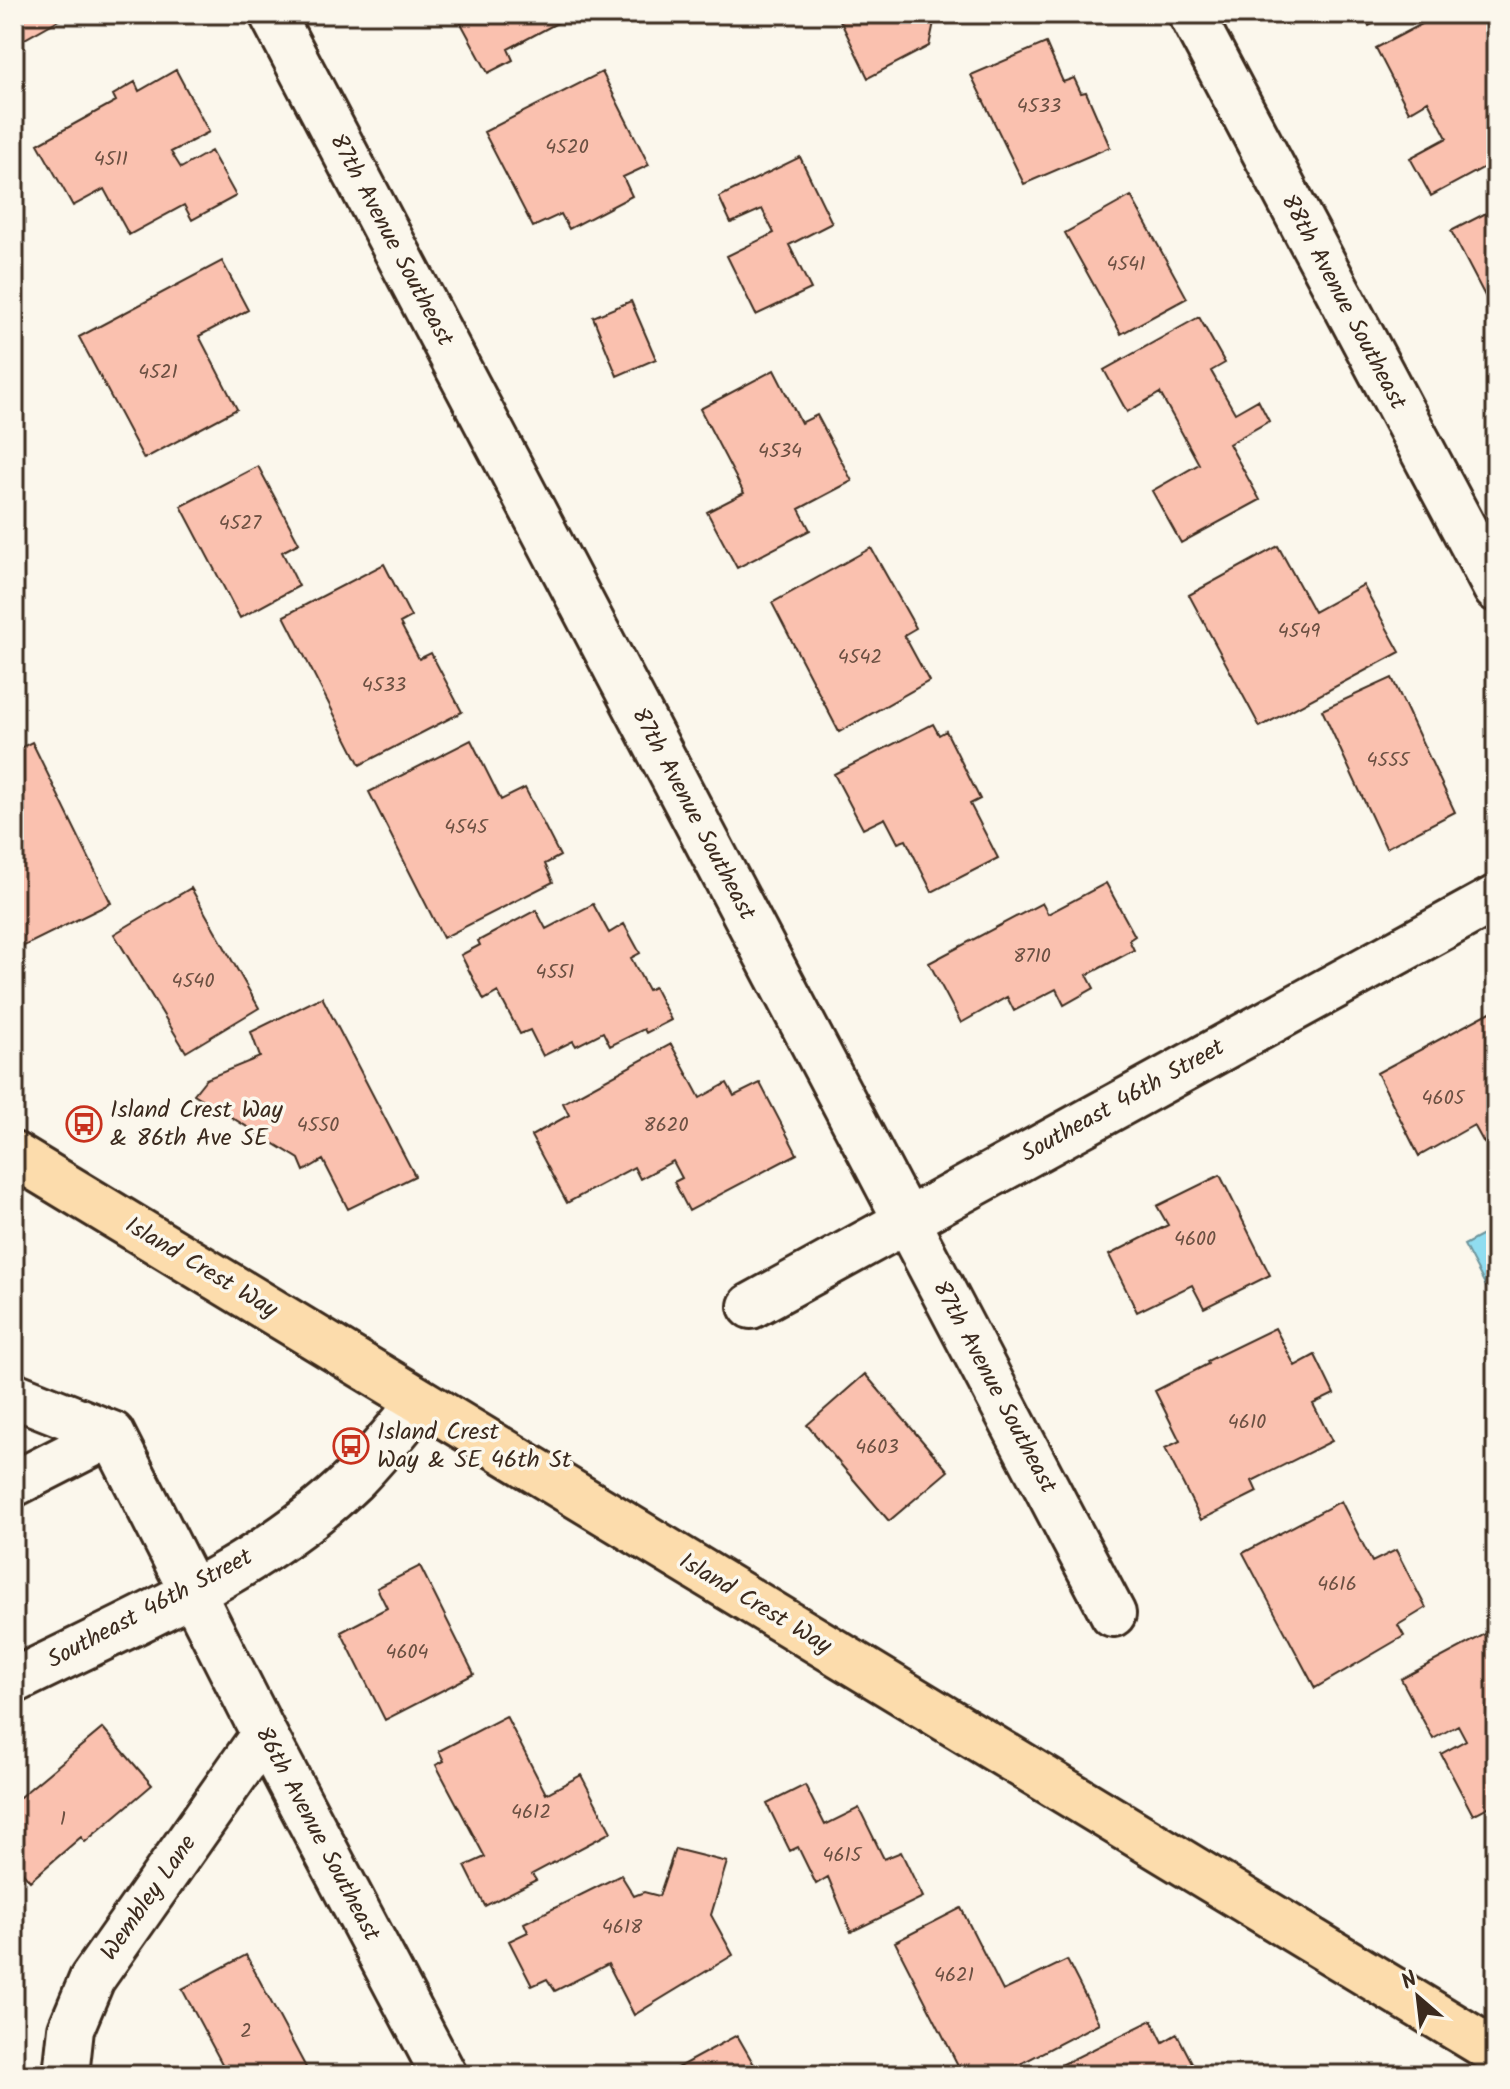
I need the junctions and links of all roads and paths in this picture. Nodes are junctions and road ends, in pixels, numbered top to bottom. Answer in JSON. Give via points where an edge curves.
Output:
{"nodes":[{"id":1,"x":272,"y":14,"type":"edge"},
{"id":2,"x":1191,"y":14,"type":"edge"},
{"id":3,"x":1496,"y":589,"type":"edge"},
{"id":4,"x":1496,"y":898,"type":"edge"},
{"id":5,"x":14,"y":1155,"type":"edge"},
{"id":6,"x":906,"y":1219,"type":"junction"},
{"id":7,"x":751,"y":1306,"type":"dead end"},
{"id":8,"x":14,"y":1395,"type":"edge"},
{"id":9,"x":421,"y":1402,"type":"junction"},
{"id":10,"x":112,"y":1434,"type":"junction"},
{"id":11,"x":14,"y":1484,"type":"edge"},
{"id":12,"x":191,"y":1593,"type":"junction"},
{"id":13,"x":1113,"y":1614,"type":"dead end"},
{"id":14,"x":14,"y":1681,"type":"edge"},
{"id":15,"x":264,"y":1734,"type":"junction"},
{"id":16,"x":1496,"y":2052,"type":"edge"},
{"id":17,"x":66,"y":2075,"type":"edge"},
{"id":18,"x":444,"y":2075,"type":"edge"}],
"edges":[{"from":1,"to":6,"type":"street","name":"87th Avenue Southeast"},
{"from":2,"to":3,"type":"street","name":"88th Avenue Southeast"},
{"from":4,"to":6,"type":"street","name":"Southeast 46th Street"},
{"from":5,"to":9,"type":"main road","name":"Island Crest Way"},
{"from":6,"to":7,"type":"street","name":"Southeast 46th Street"},
{"from":6,"to":13,"type":"street","name":"87th Avenue Southeast"},
{"from":8,"to":10,"type":"street"},
{"from":9,"to":12,"type":"street","name":"Southeast 46th Street","via":[[353,1480],[293,1530]]},
{"from":9,"to":16,"type":"main road","name":"Island Crest Way"},
{"from":10,"to":11,"type":"street"},
{"from":10,"to":12,"type":"street","name":"86th Avenue Southeast"},
{"from":12,"to":14,"type":"street","name":"Southeast 46th Street"},
{"from":12,"to":15,"type":"street","name":"86th Avenue Southeast"},
{"from":15,"to":17,"type":"street","name":"Wembley Lane","via":[[92,1979],[71,2029]]},
{"from":15,"to":18,"type":"street","name":"86th Avenue Southeast"}]}
